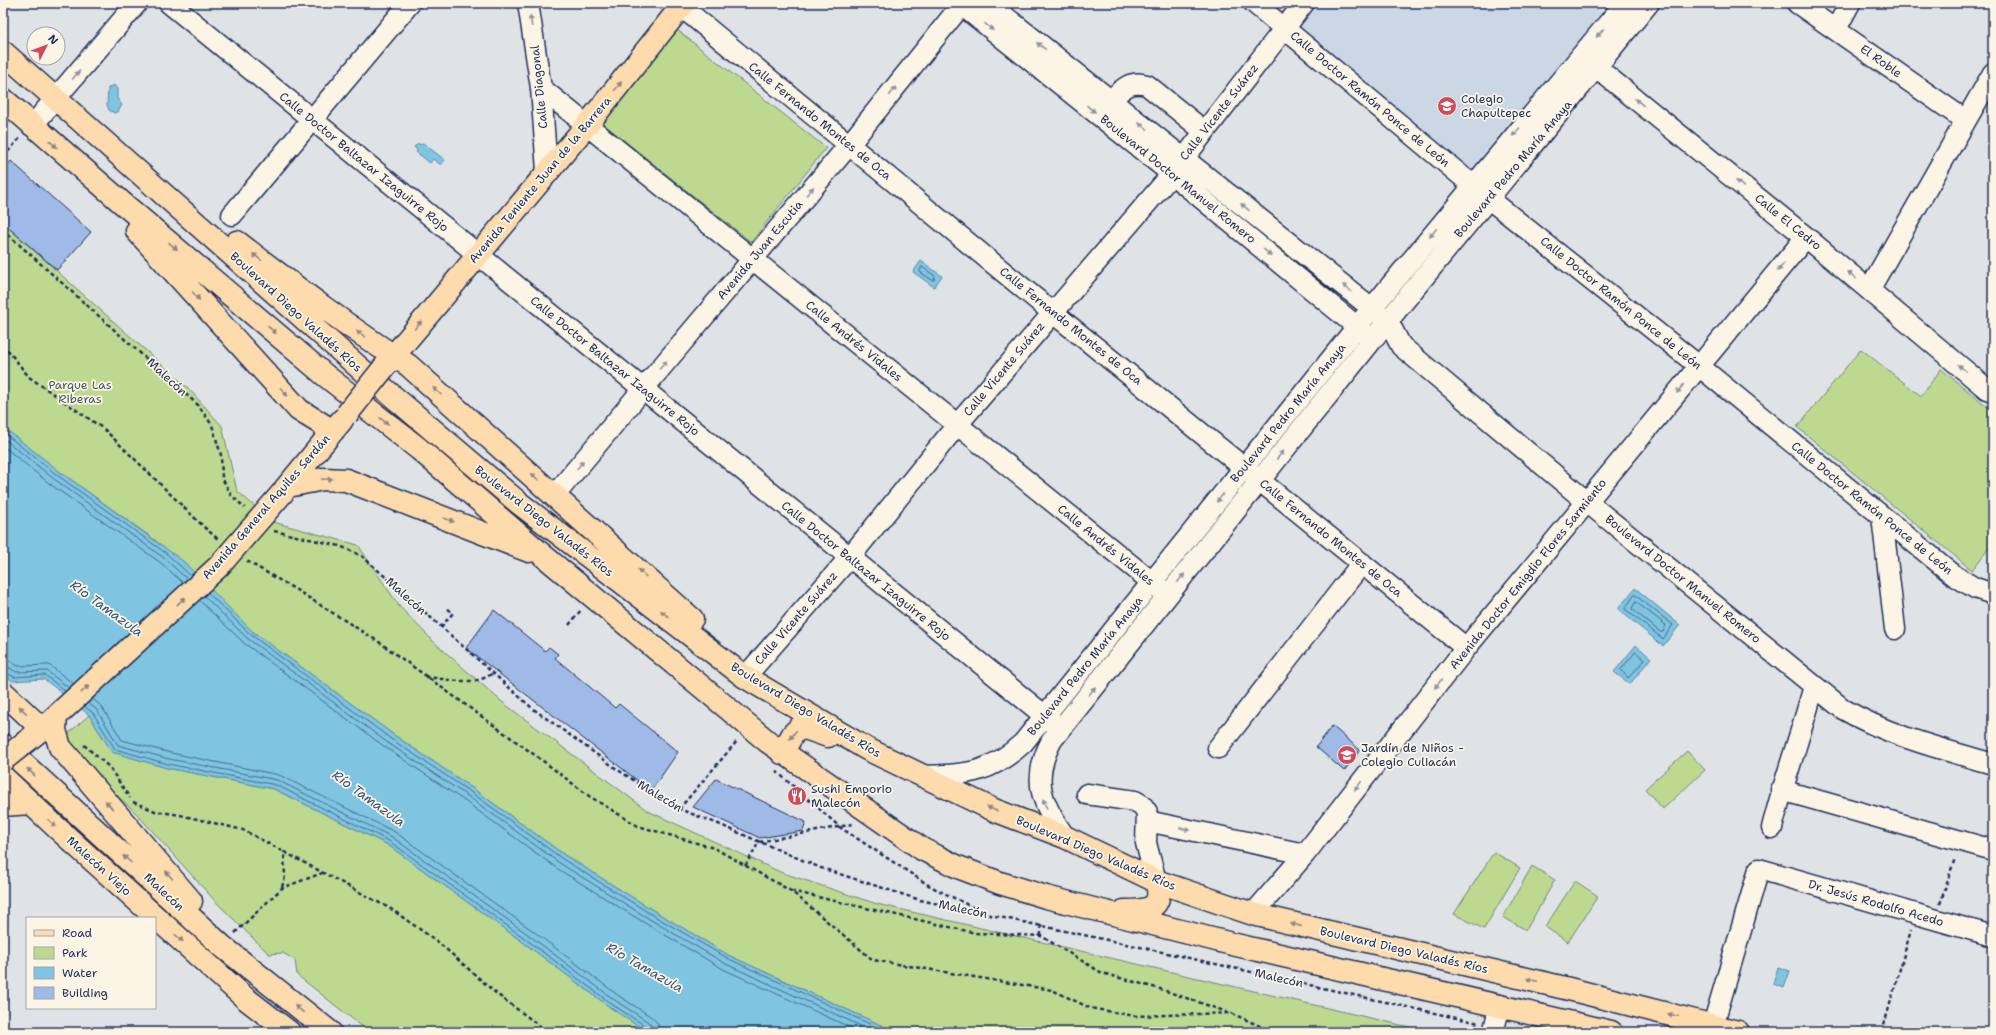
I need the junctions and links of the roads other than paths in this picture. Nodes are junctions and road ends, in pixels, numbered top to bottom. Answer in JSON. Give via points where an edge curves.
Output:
{"nodes":[{"id":1,"x":137,"y":3,"type":"edge"},
{"id":2,"x":169,"y":3,"type":"edge"},
{"id":3,"x":528,"y":3,"type":"edge"},
{"id":4,"x":988,"y":3,"type":"edge"},
{"id":5,"x":1254,"y":3,"type":"edge"},
{"id":6,"x":1304,"y":3,"type":"edge"},
{"id":7,"x":1625,"y":3,"type":"edge"},
{"id":8,"x":1649,"y":3,"type":"edge"},
{"id":9,"x":1797,"y":3,"type":"edge"},
{"id":10,"x":1850,"y":3,"type":"edge"},
{"id":11,"x":681,"y":4,"type":"edge"},
{"id":12,"x":961,"y":4,"type":"edge"},
{"id":13,"x":400,"y":6,"type":"edge"},
{"id":14,"x":1285,"y":28,"type":"junction"},
{"id":15,"x":1836,"y":29,"type":"junction"},
{"id":16,"x":3,"y":52,"type":"edge"},
{"id":17,"x":1581,"y":55,"type":"junction"},
{"id":18,"x":1597,"y":67,"type":"junction"},
{"id":19,"x":1993,"y":73,"type":"edge"},
{"id":20,"x":541,"y":88,"type":"junction"},
{"id":21,"x":56,"y":98,"type":"junction"},
{"id":22,"x":3,"y":99,"type":"edge"},
{"id":23,"x":1111,"y":100,"type":"junction"},
{"id":24,"x":312,"y":119,"type":"junction"},
{"id":25,"x":1965,"y":120,"type":"junction"},
{"id":26,"x":586,"y":125,"type":"junction"},
{"id":27,"x":32,"y":126,"type":"junction"},
{"id":28,"x":1204,"y":131,"type":"junction"},
{"id":29,"x":849,"y":145,"type":"junction"},
{"id":30,"x":1183,"y":157,"type":"junction"},
{"id":31,"x":130,"y":166,"type":"junction"},
{"id":32,"x":547,"y":171,"type":"junction"},
{"id":33,"x":1172,"y":174,"type":"junction"},
{"id":34,"x":1472,"y":185,"type":"junction"},
{"id":35,"x":1488,"y":198,"type":"junction"},
{"id":36,"x":120,"y":201,"type":"junction"},
{"id":37,"x":232,"y":215,"type":"dead end"},
{"id":38,"x":1806,"y":237,"type":"junction"},
{"id":39,"x":478,"y":255,"type":"junction"},
{"id":40,"x":752,"y":259,"type":"junction"},
{"id":41,"x":1869,"y":290,"type":"junction"},
{"id":42,"x":1372,"y":308,"type":"junction"},
{"id":43,"x":1052,"y":312,"type":"junction"},
{"id":44,"x":1388,"y":321,"type":"junction"},
{"id":45,"x":1357,"y":327,"type":"junction"},
{"id":46,"x":1373,"y":339,"type":"junction"},
{"id":47,"x":1401,"y":346,"type":"junction"},
{"id":48,"x":390,"y":360,"type":"junction"},
{"id":49,"x":1699,"y":366,"type":"junction"},
{"id":50,"x":642,"y":388,"type":"junction"},
{"id":51,"x":1993,"y":391,"type":"edge"},
{"id":52,"x":957,"y":425,"type":"junction"},
{"id":53,"x":333,"y":431,"type":"junction"},
{"id":54,"x":1244,"y":467,"type":"junction"},
{"id":55,"x":1260,"y":480,"type":"junction"},
{"id":56,"x":286,"y":488,"type":"junction"},
{"id":57,"x":555,"y":495,"type":"junction"},
{"id":58,"x":1587,"y":502,"type":"junction"},
{"id":59,"x":1882,"y":516,"type":"junction"},
{"id":60,"x":545,"y":557,"type":"junction"},
{"id":61,"x":850,"y":557,"type":"junction"},
{"id":62,"x":1362,"y":563,"type":"junction"},
{"id":63,"x":1152,"y":582,"type":"junction"},
{"id":64,"x":1993,"y":594,"type":"edge"},
{"id":65,"x":1168,"y":595,"type":"junction"},
{"id":66,"x":1895,"y":629,"type":"dead end"},
{"id":67,"x":1466,"y":648,"type":"junction"},
{"id":68,"x":725,"y":662,"type":"junction"},
{"id":69,"x":745,"y":677,"type":"junction"},
{"id":70,"x":1814,"y":686,"type":"junction"},
{"id":71,"x":3,"y":692,"type":"edge"},
{"id":72,"x":1045,"y":716,"type":"junction"},
{"id":73,"x":49,"y":722,"type":"junction"},
{"id":74,"x":1061,"y":729,"type":"junction"},
{"id":75,"x":3,"y":745,"type":"edge"},
{"id":76,"x":1218,"y":748,"type":"dead end"},
{"id":77,"x":868,"y":749,"type":"junction"},
{"id":78,"x":782,"y":753,"type":"junction"},
{"id":79,"x":3,"y":760,"type":"edge"},
{"id":80,"x":1993,"y":764,"type":"edge"},
{"id":81,"x":924,"y":776,"type":"junction"},
{"id":82,"x":3,"y":777,"type":"edge"},
{"id":83,"x":1781,"y":790,"type":"junction"},
{"id":84,"x":1087,"y":794,"type":"dead end"},
{"id":85,"x":31,"y":803,"type":"junction"},
{"id":86,"x":3,"y":805,"type":"edge"},
{"id":87,"x":1147,"y":821,"type":"junction"},
{"id":88,"x":1772,"y":828,"type":"dead end"},
{"id":89,"x":1065,"y":837,"type":"junction"},
{"id":90,"x":1993,"y":850,"type":"edge"},
{"id":91,"x":1305,"y":854,"type":"junction"},
{"id":92,"x":1156,"y":881,"type":"junction"},
{"id":93,"x":1106,"y":911,"type":"junction"},
{"id":94,"x":1254,"y":914,"type":"junction"},
{"id":95,"x":1993,"y":936,"type":"edge"},
{"id":96,"x":219,"y":944,"type":"junction"},
{"id":97,"x":1500,"y":1005,"type":"junction"},
{"id":98,"x":1495,"y":1028,"type":"road end"},
{"id":99,"x":1712,"y":1029,"type":"edge"},
{"id":100,"x":289,"y":1032,"type":"edge"},
{"id":101,"x":330,"y":1032,"type":"edge"},
{"id":102,"x":1611,"y":1032,"type":"edge"},
{"id":103,"x":1738,"y":1032,"type":"edge"}],
"edges":[{"from":21,"to":1,"type":"street","one_way":true},
{"from":2,"to":24,"type":"street","name":"Calle Doctor Baltazar Izaguirre Rojo"},
{"from":20,"to":3,"type":"street","name":"Calle Diagonal","one_way":true},
{"from":23,"to":4,"type":"street","name":"Boulevard Doctor Manuel Romero","one_way":true},
{"from":5,"to":14,"type":"street","name":"Calle Doctor Ramón Ponce de León"},
{"from":6,"to":14,"type":"street","name":"Calle Vicente Suárez"},
{"from":7,"to":17,"type":"street","name":"Boulevard Pedro María Anaya","one_way":true},
{"from":8,"to":18,"type":"street","name":"Boulevard Pedro María Anaya"},
{"from":9,"to":15,"type":"street","name":"El Roble"},
{"from":10,"to":15,"type":"street"},
{"from":26,"to":11,"type":"main road","name":"Avenida Teniente Juan de la Barrera","one_way":true},
{"from":11,"to":29,"type":"street","name":"Calle Fernando Montes de Oca"},
{"from":29,"to":12,"type":"street","name":"Avenida Juan Escutia","one_way":true},
{"from":12,"to":33,"type":"street","name":"Boulevard Doctor Manuel Romero","one_way":true},
{"from":13,"to":24,"type":"street"},
{"from":14,"to":28,"type":"street","name":"Calle Vicente Suárez"},
{"from":14,"to":34,"type":"street","name":"Calle Doctor Ramón Ponce de León"},
{"from":15,"to":25,"type":"street","name":"El Roble"},
{"from":16,"to":21,"type":"main road","name":"Boulevard Diego Valadés Ríos"},
{"from":17,"to":18,"type":"street","name":"Calle El Cedro"},
{"from":17,"to":34,"type":"street","name":"Boulevard Pedro María Anaya","one_way":true},
{"from":18,"to":35,"type":"street","name":"Boulevard Pedro María Anaya"},
{"from":38,"to":18,"type":"street","name":"Calle El Cedro","one_way":true},
{"from":19,"to":25,"type":"street"},
{"from":20,"to":26,"type":"street","name":"Calle Andrés Vidales"},
{"from":20,"to":32,"type":"street","name":"Calle Diagonal"},
{"from":21,"to":27,"type":"street"},
{"from":21,"to":31,"type":"main road","name":"Boulevard Diego Valadés Ríos"},
{"from":22,"to":27,"type":"main road","name":"Boulevard Diego Valadés Ríos"},
{"from":23,"to":28,"type":"street","via":[[1124,87],[1139,83],[1147,85]]},
{"from":30,"to":23,"type":"street","name":"Boulevard Doctor Manuel Romero","one_way":true},
{"from":24,"to":37,"type":"street"},
{"from":24,"to":39,"type":"street","name":"Calle Doctor Baltazar Izaguirre Rojo"},
{"from":25,"to":41,"type":"street"},
{"from":26,"to":32,"type":"main road","name":"Avenida Teniente Juan de la Barrera"},
{"from":26,"to":40,"type":"street","name":"Calle Andrés Vidales"},
{"from":27,"to":36,"type":"main road","name":"Boulevard Diego Valadés Ríos","one_way":true},
{"from":28,"to":30,"type":"street","name":"Calle Vicente Suárez"},
{"from":40,"to":29,"type":"street","name":"Avenida Juan Escutia","one_way":true},
{"from":29,"to":43,"type":"street","name":"Calle Fernando Montes de Oca"},
{"from":30,"to":33,"type":"street","name":"Calle Vicente Suárez"},
{"from":42,"to":30,"type":"street","name":"Boulevard Doctor Manuel Romero","one_way":true},
{"from":48,"to":31,"type":"main road","one_way":true,"via":[[168,187]]},
{"from":68,"to":31,"type":"main road","name":"Boulevard Diego Valadés Ríos","one_way":true,"via":[[519,503],[435,434]]},
{"from":32,"to":39,"type":"main road","name":"Avenida Teniente Juan de la Barrera"},
{"from":33,"to":43,"type":"street","name":"Calle Vicente Suárez"},
{"from":33,"to":45,"type":"street","name":"Boulevard Doctor Manuel Romero","one_way":true},
{"from":34,"to":35,"type":"street","name":"Calle Doctor Ramón Ponce de León"},
{"from":34,"to":42,"type":"street","name":"Boulevard Pedro María Anaya","one_way":true},
{"from":35,"to":44,"type":"street","name":"Boulevard Pedro María Anaya"},
{"from":35,"to":49,"type":"street","name":"Calle Doctor Ramón Ponce de León"},
{"from":36,"to":53,"type":"main road","one_way":true,"via":[[125,217],[299,410]]},
{"from":36,"to":60,"type":"main road","name":"Boulevard Diego Valadés Ríos","one_way":true},
{"from":41,"to":38,"type":"street","name":"Calle El Cedro","one_way":true},
{"from":38,"to":49,"type":"street","name":"Avenida Doctor Emigdio Flores Sarmiento","one_way":true},
{"from":48,"to":39,"type":"main road","name":"Avenida Teniente Juan de la Barrera","one_way":true},
{"from":39,"to":50,"type":"street","name":"Calle Doctor Baltazar Izaguirre Rojo"},
{"from":50,"to":40,"type":"street","name":"Avenida Juan Escutia","one_way":true},
{"from":40,"to":52,"type":"street","name":"Calle Andrés Vidales"},
{"from":51,"to":41,"type":"street","name":"Calle El Cedro","one_way":true,"via":[[1987,389]]},
{"from":42,"to":44,"type":"street","name":"Boulevard Doctor Manuel Romero"},
{"from":42,"to":45,"type":"street","name":"Boulevard Pedro María Anaya"},
{"from":43,"to":52,"type":"street","name":"Calle Vicente Suárez"},
{"from":43,"to":54,"type":"street","name":"Calle Fernando Montes de Oca"},
{"from":44,"to":46,"type":"street","name":"Boulevard Pedro María Anaya"},
{"from":44,"to":47,"type":"street","name":"Boulevard Doctor Manuel Romero"},
{"from":45,"to":46,"type":"street","name":"Boulevard Doctor Manuel Romero"},
{"from":45,"to":54,"type":"street","name":"Boulevard Pedro María Anaya"},
{"from":46,"to":47,"type":"street","name":"Boulevard Doctor Manuel Romero"},
{"from":55,"to":46,"type":"street","name":"Boulevard Pedro María Anaya","one_way":true},
{"from":47,"to":58,"type":"street","name":"Boulevard Doctor Manuel Romero"},
{"from":48,"to":53,"type":"main road","name":"Avenida General Aquiles Serdán","bridge":true},
{"from":57,"to":48,"type":"main road","one_way":true,"via":[[408,365]]},
{"from":49,"to":58,"type":"street","name":"Avenida Doctor Emigdio Flores Sarmiento","one_way":true},
{"from":49,"to":59,"type":"street","name":"Calle Doctor Ramón Ponce de León"},
{"from":57,"to":50,"type":"street","name":"Avenida Juan Escutia","one_way":true},
{"from":50,"to":61,"type":"street","name":"Calle Doctor Baltazar Izaguirre Rojo"},
{"from":52,"to":61,"type":"street","name":"Calle Vicente Suárez"},
{"from":52,"to":63,"type":"street","name":"Calle Andrés Vidales"},
{"from":53,"to":56,"type":"main road","name":"Avenida General Aquiles Serdán"},
{"from":54,"to":55,"type":"street","name":"Calle Fernando Montes de Oca"},
{"from":54,"to":63,"type":"street","name":"Boulevard Pedro María Anaya","one_way":true},
{"from":55,"to":62,"type":"street","name":"Calle Fernando Montes de Oca"},
{"from":65,"to":55,"type":"street","name":"Boulevard Pedro María Anaya","one_way":true},
{"from":56,"to":60,"type":"main road","one_way":true,"via":[[323,479],[346,480]]},
{"from":73,"to":56,"type":"main road","name":"Avenida General Aquiles Serdán","one_way":true,"bridge":true,"via":[[219,566]]},
{"from":68,"to":57,"type":"main road","one_way":true,"via":[[718,644],[707,633]]},
{"from":58,"to":67,"type":"street","name":"Avenida Doctor Emigdio Flores Sarmiento"},
{"from":58,"to":70,"type":"street","name":"Boulevard Doctor Manuel Romero"},
{"from":59,"to":64,"type":"street","name":"Calle Doctor Ramón Ponce de León","via":[[1965,584]]},
{"from":59,"to":66,"type":"street"},
{"from":60,"to":78,"type":"main road","name":"Boulevard Diego Valadés Ríos"},
{"from":61,"to":69,"type":"street","name":"Calle Vicente Suárez"},
{"from":61,"to":72,"type":"street","name":"Calle Doctor Baltazar Izaguirre Rojo"},
{"from":62,"to":67,"type":"street","name":"Calle Fernando Montes de Oca"},
{"from":62,"to":76,"type":"street"},
{"from":63,"to":65,"type":"street","name":"Calle Andrés Vidales"},
{"from":63,"to":72,"type":"street","name":"Boulevard Pedro María Anaya"},
{"from":74,"to":65,"type":"street","name":"Boulevard Pedro María Anaya","one_way":true},
{"from":67,"to":91,"type":"street","name":"Avenida Doctor Emigdio Flores Sarmiento","one_way":true},
{"from":68,"to":69,"type":"main road","name":"Boulevard Diego Valadés Ríos"},
{"from":69,"to":77,"type":"main road","name":"Boulevard Diego Valadés Ríos"},
{"from":70,"to":80,"type":"street","name":"Boulevard Doctor Manuel Romero","via":[[1868,723]]},
{"from":70,"to":83,"type":"street"},
{"from":73,"to":71,"type":"main road","one_way":true,"bridge":true},
{"from":72,"to":74,"type":"street","name":"Calle Doctor Baltazar Izaguirre Rojo"},
{"from":72,"to":81,"type":"street","name":"Boulevard Pedro María Anaya","via":[[1023,743],[999,762],[967,774]]},
{"from":73,"to":79,"type":"main road","name":"Avenida General Aquiles Serdán","bridge":true},
{"from":96,"to":73,"type":"main road","one_way":true,"bridge":true,"via":[[192,901],[60,747],[55,730]]},
{"from":89,"to":74,"type":"street","name":"Boulevard Pedro María Anaya","one_way":true,"via":[[1045,805],[1040,785],[1040,773],[1046,751]]},
{"from":96,"to":75,"type":"main road","name":"Malecón","one_way":true},
{"from":77,"to":78,"type":"main road","one_way":true,"via":[[802,728],[793,734]]},
{"from":77,"to":81,"type":"main road","name":"Boulevard Diego Valadés Ríos"},
{"from":78,"to":93,"type":"main road","name":"Boulevard Diego Valadés Ríos","via":[[922,849],[958,867],[1046,897]]},
{"from":89,"to":81,"type":"main road","name":"Boulevard Diego Valadés Ríos","one_way":true,"via":[[994,810]]},
{"from":82,"to":85,"type":"main road","name":"Malecón Viejo"},
{"from":83,"to":88,"type":"street"},
{"from":83,"to":90,"type":"street"},
{"from":84,"to":87,"type":"street","via":[[1136,802],[1147,812]]},
{"from":85,"to":86,"type":"main road"},
{"from":85,"to":100,"type":"main road","name":"Malecón Viejo","one_way":true,"via":[[245,998]]},
{"from":87,"to":91,"type":"street","one_way":true},
{"from":87,"to":92,"type":"street","via":[[1146,843]]},
{"from":89,"to":92,"type":"main road","name":"Boulevard Diego Valadés Ríos"},
{"from":91,"to":94,"type":"street","name":"Avenida Doctor Emigdio Flores Sarmiento"},
{"from":92,"to":93,"type":"main road","via":[[1157,902],[1150,909]]},
{"from":92,"to":94,"type":"main road","name":"Boulevard Diego Valadés Ríos"},
{"from":93,"to":97,"type":"main road","name":"Boulevard Diego Valadés Ríos","via":[[1232,944]]},
{"from":99,"to":94,"type":"main road","name":"Boulevard Diego Valadés Ríos","one_way":true},
{"from":95,"to":99,"type":"street","name":"Dr. Jesús Rodolfo Acedo","via":[[1760,869]]},
{"from":101,"to":96,"type":"main road","name":"Malecón","one_way":true},
{"from":97,"to":98,"type":"street"},
{"from":97,"to":102,"type":"main road","name":"Boulevard Diego Valadés Ríos"},
{"from":99,"to":103,"type":"main road","name":"Boulevard Diego Valadés Ríos"}]}
